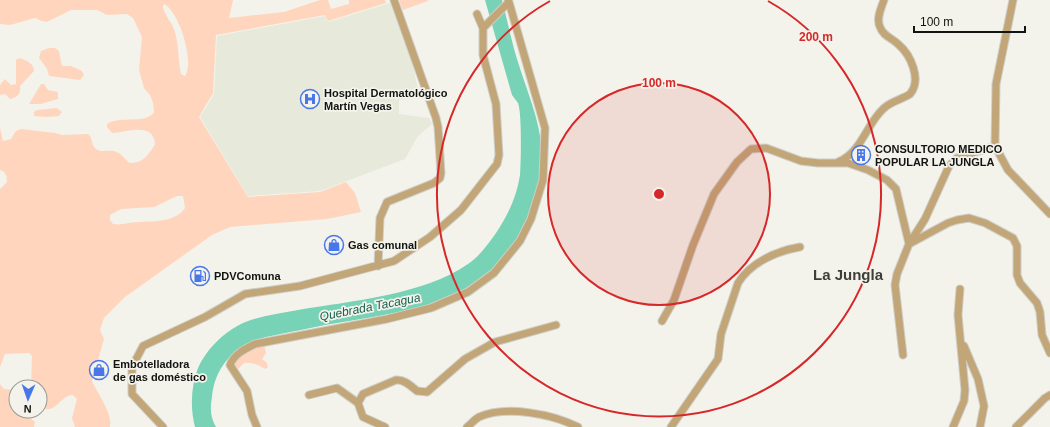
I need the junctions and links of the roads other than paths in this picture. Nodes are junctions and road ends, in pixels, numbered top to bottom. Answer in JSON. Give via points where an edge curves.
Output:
{"nodes":[{"id":1,"x":394,"y":0,"type":"edge"},
{"id":2,"x":884,"y":0,"type":"edge"},
{"id":3,"x":1013,"y":0,"type":"edge"},
{"id":4,"x":507,"y":3,"type":"edge"},
{"id":5,"x":477,"y":14,"type":"dead end"},
{"id":6,"x":483,"y":28,"type":"junction"},
{"id":7,"x":995,"y":146,"type":"junction"},
{"id":8,"x":836,"y":163,"type":"junction"},
{"id":9,"x":1050,"y":214,"type":"edge"},
{"id":10,"x":909,"y":244,"type":"junction"},
{"id":11,"x":800,"y":247,"type":"dead end"},
{"id":12,"x":378,"y":266,"type":"junction"},
{"id":13,"x":960,"y":289,"type":"dead end"},
{"id":14,"x":662,"y":321,"type":"dead end"},
{"id":15,"x":556,"y":325,"type":"dead end"},
{"id":16,"x":961,"y":339,"type":"junction"},
{"id":17,"x":1050,"y":353,"type":"edge"},
{"id":18,"x":903,"y":355,"type":"dead end"},
{"id":19,"x":1050,"y":390,"type":"edge"},
{"id":20,"x":309,"y":395,"type":"dead end"},
{"id":21,"x":1047,"y":397,"type":"edge"},
{"id":22,"x":358,"y":404,"type":"junction"},
{"id":23,"x":163,"y":427,"type":"edge"},
{"id":24,"x":257,"y":427,"type":"edge"},
{"id":25,"x":385,"y":427,"type":"edge"},
{"id":26,"x":467,"y":427,"type":"edge"},
{"id":27,"x":578,"y":427,"type":"edge"},
{"id":28,"x":671,"y":427,"type":"edge"},
{"id":29,"x":953,"y":427,"type":"edge"},
{"id":30,"x":980,"y":427,"type":"edge"},
{"id":31,"x":1016,"y":427,"type":"edge"}],
"edges":[{"from":1,"to":12,"type":"street","via":[[436,118],[441,173],[440,178],[434,183],[387,202],[380,218]]},
{"from":2,"to":8,"type":"street","via":[[878,21],[880,29],[899,44],[907,56],[916,82],[910,94],[896,99],[882,109],[859,144],[844,160]]},
{"from":3,"to":7,"type":"street","via":[[996,84]]},
{"from":4,"to":6,"type":"street"},
{"from":4,"to":24,"type":"street","via":[[545,128],[543,180],[531,219],[520,241],[494,273],[468,292],[431,308],[255,344],[242,351],[230,365],[247,391]]},
{"from":5,"to":6,"type":"street"},
{"from":6,"to":12,"type":"street","via":[[483,55],[498,115],[499,155],[496,164],[473,196],[449,222],[394,260]]},
{"from":7,"to":9,"type":"street","via":[[1008,170]]},
{"from":7,"to":10,"type":"street","via":[[957,158],[949,166],[925,219]]},
{"from":8,"to":10,"type":"street","via":[[848,163],[868,170],[892,184],[896,189]]},
{"from":8,"to":14,"type":"street","via":[[818,164],[801,161],[766,148],[750,150],[740,158],[714,194],[674,300]]},
{"from":10,"to":17,"type":"street","via":[[948,223],[969,218],[985,223],[1013,238],[1018,251],[1017,274],[1020,283],[1037,303],[1042,335]]},
{"from":10,"to":18,"type":"street","via":[[895,286]]},
{"from":11,"to":28,"type":"street","via":[[764,259],[743,276],[738,283],[721,334],[718,359]]},
{"from":12,"to":23,"type":"street","via":[[300,286],[245,294],[143,346],[132,367],[132,394]]},
{"from":13,"to":16,"type":"street","via":[[958,315]]},
{"from":15,"to":22,"type":"street","via":[[495,342],[465,359],[427,392],[417,391],[409,384],[396,380],[363,394]]},
{"from":16,"to":29,"type":"street","via":[[964,401]]},
{"from":16,"to":30,"type":"street","via":[[978,379],[984,406]]},
{"from":19,"to":21,"type":"street"},
{"from":20,"to":22,"type":"street","via":[[337,388]]},
{"from":21,"to":31,"type":"street"},
{"from":22,"to":25,"type":"street","via":[[363,417]]},
{"from":26,"to":27,"type":"street","via":[[478,418],[498,412],[550,416]]}]}
